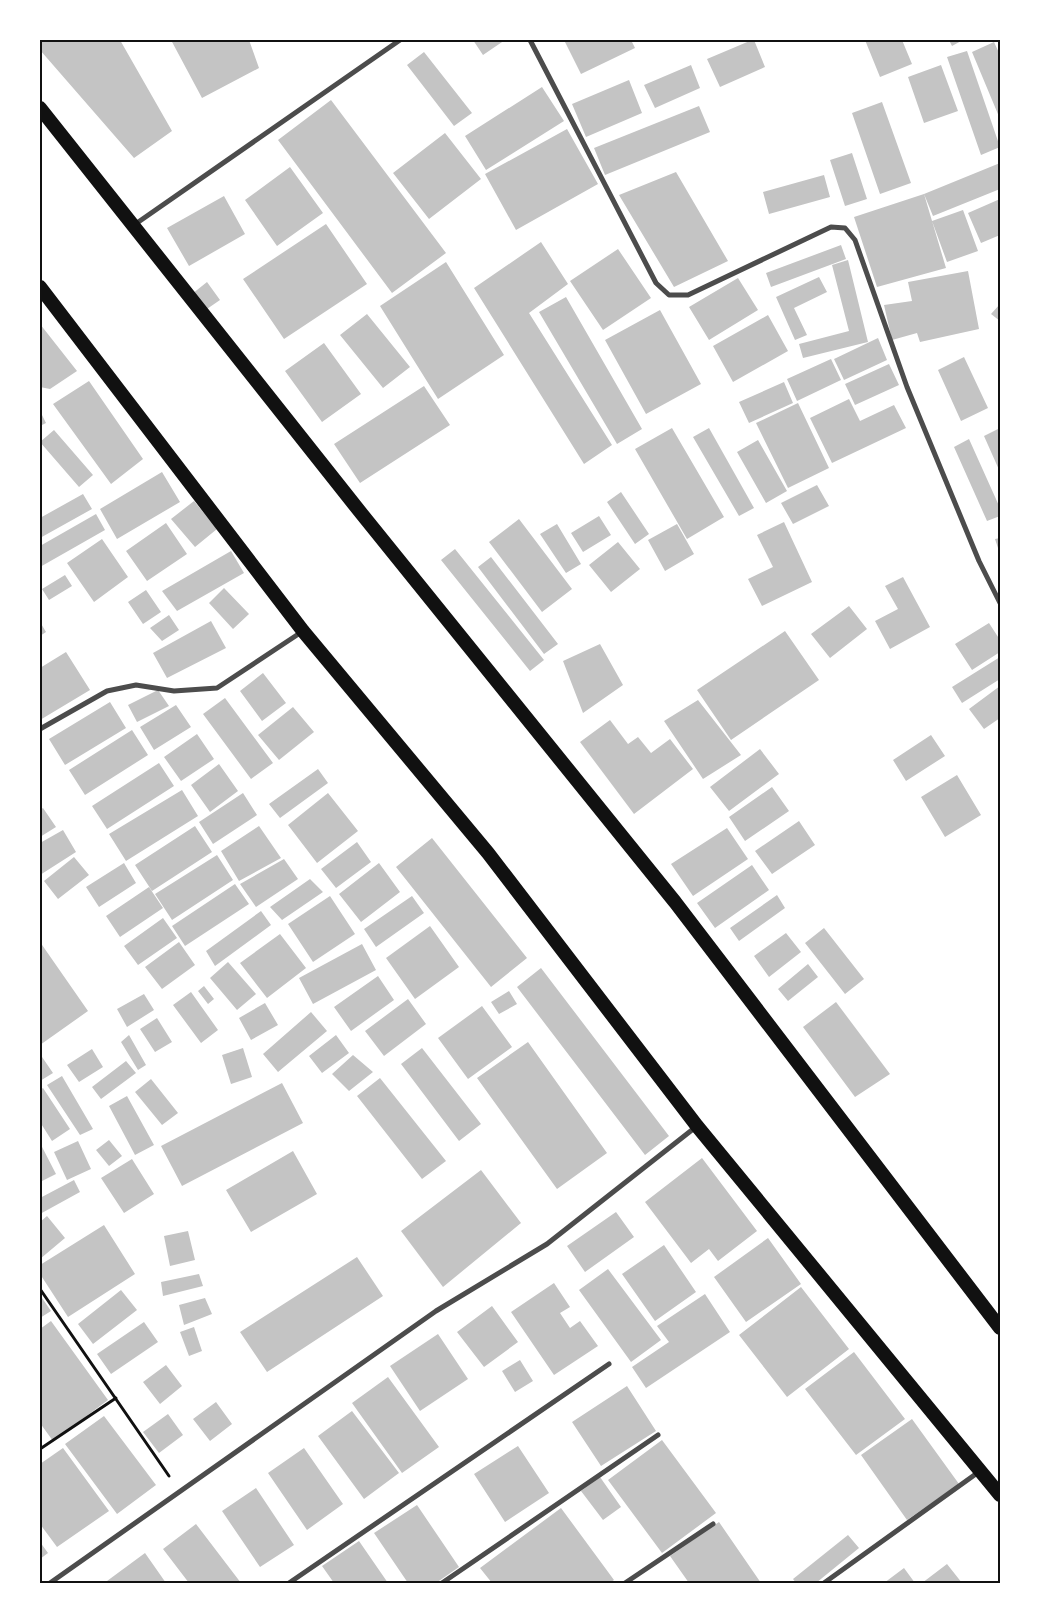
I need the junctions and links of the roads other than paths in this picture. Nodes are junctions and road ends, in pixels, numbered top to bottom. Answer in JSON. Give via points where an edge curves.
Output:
{"nodes":[{"id":1,"x":400,"y":40,"type":"edge"},
{"id":2,"x":530,"y":40,"type":"edge"},
{"id":3,"x":40,"y":108,"type":"edge"},
{"id":4,"x":134,"y":226,"type":"junction"},
{"id":5,"x":40,"y":287,"type":"edge"},
{"id":6,"x":1000,"y":603,"type":"edge"},
{"id":7,"x":304,"y":631,"type":"junction"},
{"id":8,"x":40,"y":729,"type":"edge"},
{"id":9,"x":698,"y":1126,"type":"junction"},
{"id":10,"x":1000,"y":1328,"type":"edge"},
{"id":11,"x":609,"y":1364,"type":"dead end"},
{"id":12,"x":658,"y":1435,"type":"dead end"},
{"id":13,"x":980,"y":1471,"type":"junction"},
{"id":14,"x":1000,"y":1494,"type":"edge"},
{"id":15,"x":713,"y":1524,"type":"dead end"},
{"id":16,"x":50,"y":1583,"type":"edge"},
{"id":17,"x":289,"y":1583,"type":"edge"},
{"id":18,"x":442,"y":1583,"type":"edge"},
{"id":19,"x":625,"y":1583,"type":"edge"},
{"id":20,"x":824,"y":1583,"type":"edge"}],
"edges":[{"from":1,"to":4,"type":"street"},
{"from":2,"to":6,"type":"street","via":[[656,283],[669,295],[688,295],[831,227],[845,228],[855,240],[907,387],[979,561]]},
{"from":3,"to":4,"type":"highway"},
{"from":4,"to":10,"type":"highway","via":[[675,902]]},
{"from":5,"to":7,"type":"highway"},
{"from":7,"to":8,"type":"street","via":[[217,688],[174,691],[136,685],[107,691]]},
{"from":7,"to":9,"type":"highway","via":[[488,853]]},
{"from":9,"to":13,"type":"highway"},
{"from":9,"to":16,"type":"street","via":[[547,1244],[436,1311]]},
{"from":11,"to":17,"type":"street"},
{"from":12,"to":18,"type":"street"},
{"from":13,"to":14,"type":"highway"},
{"from":13,"to":20,"type":"street"},
{"from":15,"to":19,"type":"street"}]}
